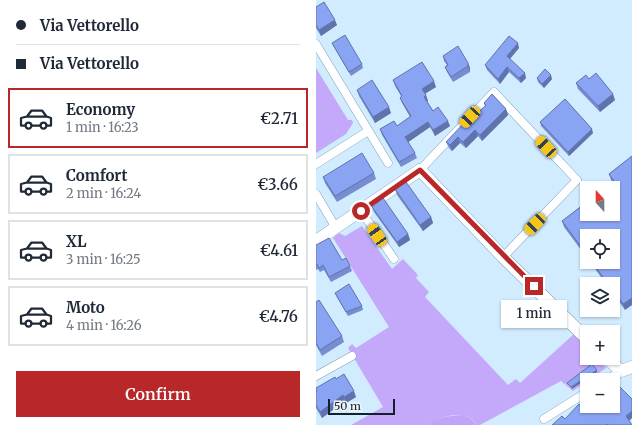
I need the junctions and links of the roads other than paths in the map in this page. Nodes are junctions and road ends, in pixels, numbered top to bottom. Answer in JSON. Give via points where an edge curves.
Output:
{"nodes":[{"id":1,"x":316,"y":44,"type":"edge"},
{"id":2,"x":368,"y":131,"type":"junction"},
{"id":3,"x":388,"y":163,"type":"dead end"},
{"id":4,"x":316,"y":164,"type":"edge"},
{"id":5,"x":420,"y":170,"type":"junction"},
{"id":6,"x":316,"y":194,"type":"edge"},
{"id":7,"x":361,"y":211,"type":"junction"},
{"id":8,"x":336,"y":228,"type":"junction"},
{"id":9,"x":316,"y":241,"type":"edge"},
{"id":10,"x":503,"y":257,"type":"junction"},
{"id":11,"x":394,"y":259,"type":"dead end"},
{"id":12,"x":580,"y":332,"type":"edge"},
{"id":13,"x":352,"y":356,"type":"dead end"},
{"id":14,"x":316,"y":376,"type":"edge"},
{"id":15,"x":580,"y":396,"type":"edge"},
{"id":16,"x":544,"y":419,"type":"dead end"}],
"edges":[{"from":1,"to":2,"type":"street"},
{"from":2,"to":3,"type":"street"},
{"from":2,"to":4,"type":"street"},
{"from":5,"to":7,"type":"street"},
{"from":5,"to":10,"type":"street"},
{"from":5,"to":10,"type":"street","via":[[494,92],[578,180]]},
{"from":6,"to":8,"type":"street"},
{"from":7,"to":8,"type":"street"},
{"from":7,"to":11,"type":"street"},
{"from":8,"to":9,"type":"street"},
{"from":10,"to":12,"type":"street"},
{"from":13,"to":14,"type":"street"},
{"from":15,"to":16,"type":"street"}]}
